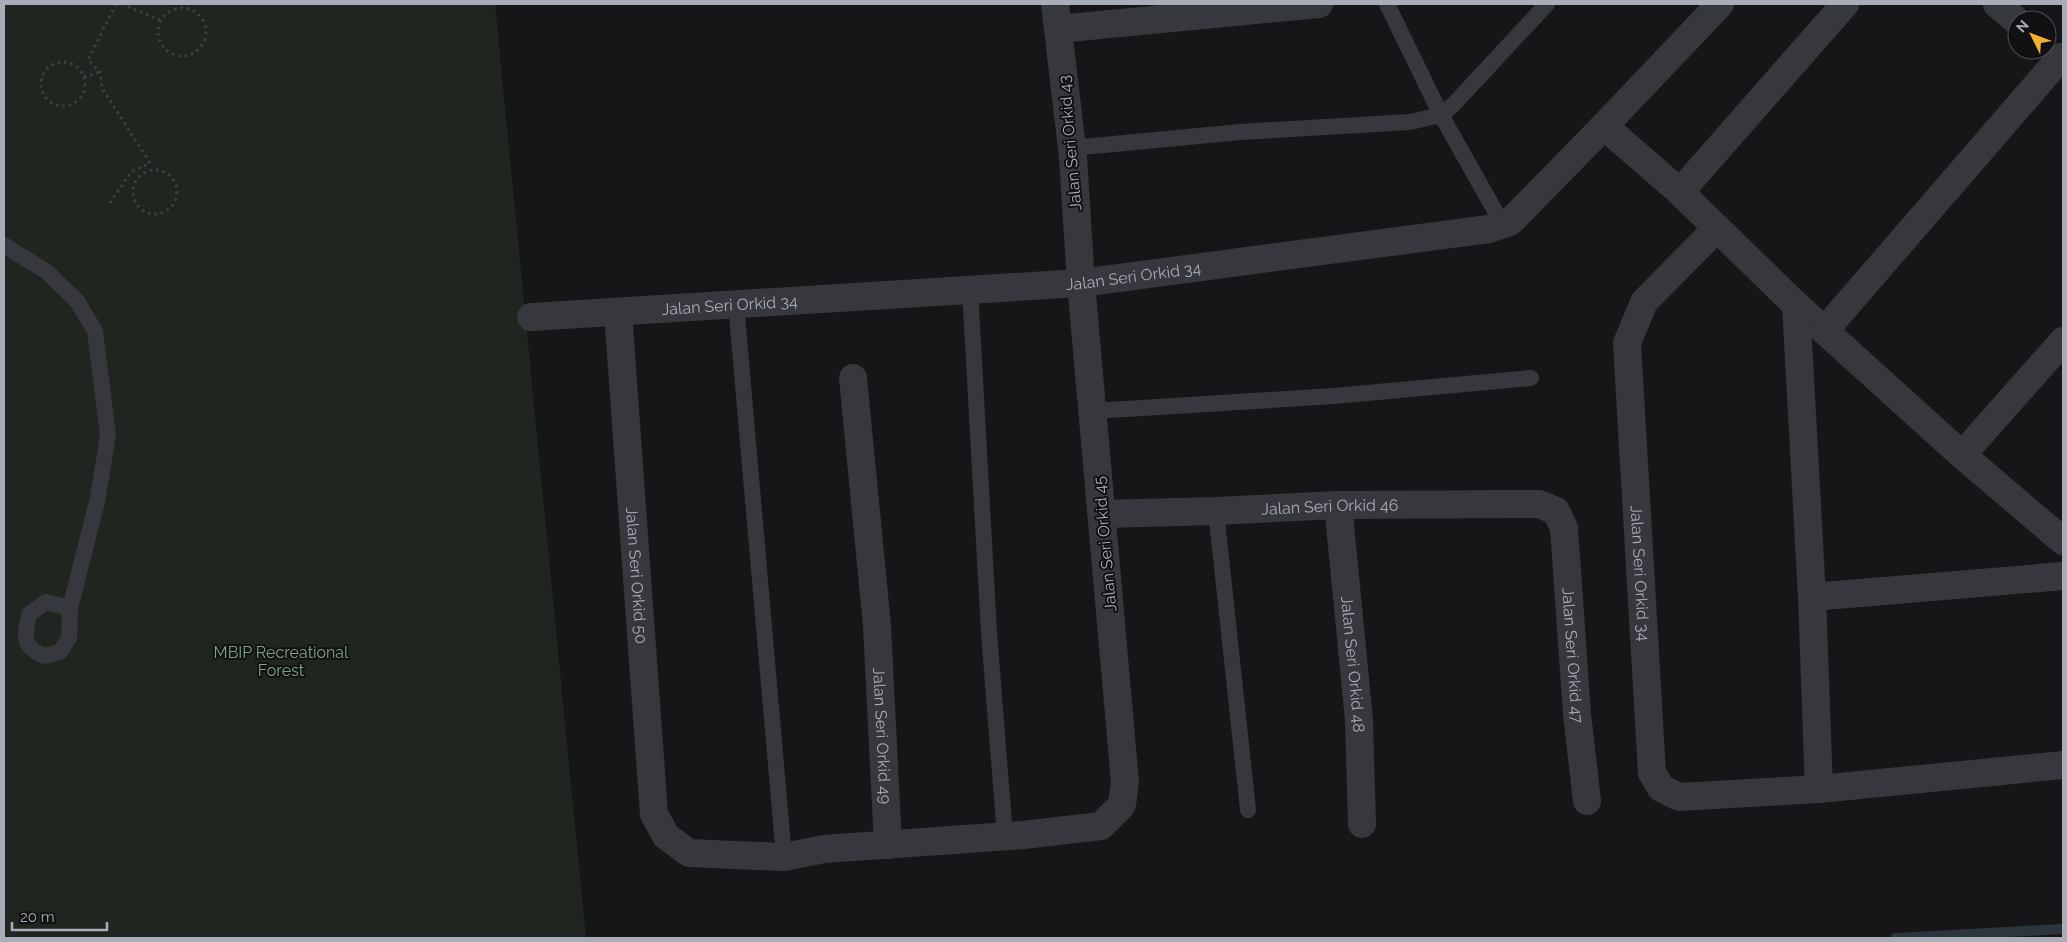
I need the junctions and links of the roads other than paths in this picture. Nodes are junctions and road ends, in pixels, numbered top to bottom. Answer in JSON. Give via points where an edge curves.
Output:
{"nodes":[{"id":1,"x":1319,"y":4,"type":"edge"},
{"id":2,"x":1386,"y":4,"type":"edge"},
{"id":3,"x":1547,"y":4,"type":"edge"},
{"id":4,"x":1720,"y":4,"type":"edge"},
{"id":5,"x":1845,"y":4,"type":"edge"},
{"id":6,"x":1997,"y":4,"type":"edge"},
{"id":7,"x":2007,"y":12,"type":"edge"},
{"id":8,"x":1057,"y":16,"type":"edge"},
{"id":9,"x":2052,"y":60,"type":"edge"},
{"id":10,"x":1441,"y":115,"type":"junction"},
{"id":11,"x":1604,"y":126,"type":"junction"},
{"id":12,"x":1072,"y":148,"type":"junction"},
{"id":13,"x":1680,"y":192,"type":"junction"},
{"id":14,"x":1502,"y":225,"type":"junction"},
{"id":15,"x":1717,"y":228,"type":"junction"},
{"id":16,"x":4,"y":244,"type":"edge"},
{"id":17,"x":1081,"y":283,"type":"junction"},
{"id":18,"x":970,"y":289,"type":"junction"},
{"id":19,"x":736,"y":304,"type":"junction"},
{"id":20,"x":1796,"y":305,"type":"junction"},
{"id":21,"x":618,"y":312,"type":"junction"},
{"id":22,"x":531,"y":317,"type":"dead end"},
{"id":23,"x":1825,"y":330,"type":"junction"},
{"id":24,"x":2063,"y":340,"type":"edge"},
{"id":25,"x":852,"y":378,"type":"dead end"},
{"id":26,"x":1531,"y":378,"type":"dead end"},
{"id":27,"x":1094,"y":411,"type":"junction"},
{"id":28,"x":1962,"y":455,"type":"junction"},
{"id":29,"x":1338,"y":505,"type":"junction"},
{"id":30,"x":1216,"y":511,"type":"junction"},
{"id":31,"x":1556,"y":511,"type":"joint"},
{"id":32,"x":1102,"y":514,"type":"junction"},
{"id":33,"x":2063,"y":540,"type":"edge"},
{"id":34,"x":2063,"y":576,"type":"edge"},
{"id":35,"x":1812,"y":597,"type":"junction"},
{"id":36,"x":70,"y":608,"type":"dead end"},
{"id":37,"x":2063,"y":765,"type":"edge"},
{"id":38,"x":1819,"y":789,"type":"junction"},
{"id":39,"x":1587,"y":801,"type":"dead end"},
{"id":40,"x":1248,"y":810,"type":"dead end"},
{"id":41,"x":1362,"y":824,"type":"dead end"},
{"id":42,"x":1005,"y":836,"type":"junction"},
{"id":43,"x":888,"y":845,"type":"junction"},
{"id":44,"x":784,"y":857,"type":"junction"}],
"edges":[{"from":1,"to":8,"type":"street"},
{"from":2,"to":10,"type":"lane"},
{"from":3,"to":10,"type":"lane"},
{"from":4,"to":11,"type":"street","name":"Jalan Seri Orkid 34"},
{"from":5,"to":13,"type":"street"},
{"from":6,"to":7,"type":"street"},
{"from":8,"to":12,"type":"street","name":"Jalan Seri Orkid 43"},
{"from":9,"to":23,"type":"street"},
{"from":10,"to":12,"type":"lane","via":[[1410,122],[1240,132]]},
{"from":10,"to":14,"type":"lane"},
{"from":11,"to":13,"type":"street"},
{"from":11,"to":14,"type":"street","name":"Jalan Seri Orkid 34","via":[[1510,222]]},
{"from":12,"to":17,"type":"street","name":"Jalan Seri Orkid 43"},
{"from":13,"to":15,"type":"street"},
{"from":14,"to":17,"type":"street","name":"Jalan Seri Orkid 34","via":[[1462,234]]},
{"from":15,"to":20,"type":"street"},
{"from":15,"to":38,"type":"street","name":"Jalan Seri Orkid 34","via":[[1644,302],[1627,343],[1652,773],[1661,788],[1679,797]]},
{"from":16,"to":36,"type":"lane","via":[[48,272],[77,301],[95,331],[108,435],[97,502]]},
{"from":17,"to":18,"type":"street","name":"Jalan Seri Orkid 34"},
{"from":17,"to":27,"type":"street","name":"Jalan Seri Orkid 45"},
{"from":18,"to":19,"type":"street","name":"Jalan Seri Orkid 34"},
{"from":18,"to":42,"type":"lane","via":[[989,633]]},
{"from":19,"to":21,"type":"street","name":"Jalan Seri Orkid 34"},
{"from":19,"to":44,"type":"lane"},
{"from":20,"to":23,"type":"street"},
{"from":20,"to":35,"type":"street"},
{"from":21,"to":22,"type":"street","name":"Jalan Seri Orkid 34"},
{"from":21,"to":44,"type":"street","name":"Jalan Seri Orkid 50","via":[[654,814],[666,836],[689,852]]},
{"from":23,"to":28,"type":"street"},
{"from":24,"to":28,"type":"street"},
{"from":25,"to":43,"type":"street","name":"Jalan Seri Orkid 49","via":[[877,626]]},
{"from":26,"to":27,"type":"lane","via":[[1334,396]]},
{"from":27,"to":32,"type":"street","name":"Jalan Seri Orkid 45"},
{"from":28,"to":33,"type":"street"},
{"from":29,"to":30,"type":"street","name":"Jalan Seri Orkid 46"},
{"from":29,"to":31,"type":"street","name":"Jalan Seri Orkid 46","via":[[1539,504]]},
{"from":29,"to":41,"type":"street","name":"Jalan Seri Orkid 48","via":[[1359,720]]},
{"from":30,"to":32,"type":"street","name":"Jalan Seri Orkid 46"},
{"from":30,"to":40,"type":"lane"},
{"from":31,"to":39,"type":"street","name":"Jalan Seri Orkid 47","via":[[1564,528],[1577,714]]},
{"from":32,"to":42,"type":"street","name":"Jalan Seri Orkid 45","via":[[1125,782],[1122,805],[1101,826]]},
{"from":34,"to":35,"type":"street"},
{"from":35,"to":38,"type":"street"},
{"from":37,"to":38,"type":"street","name":"Jalan Seri Orkid 34"},
{"from":42,"to":43,"type":"street"},
{"from":43,"to":44,"type":"street","via":[[824,849]]}]}
